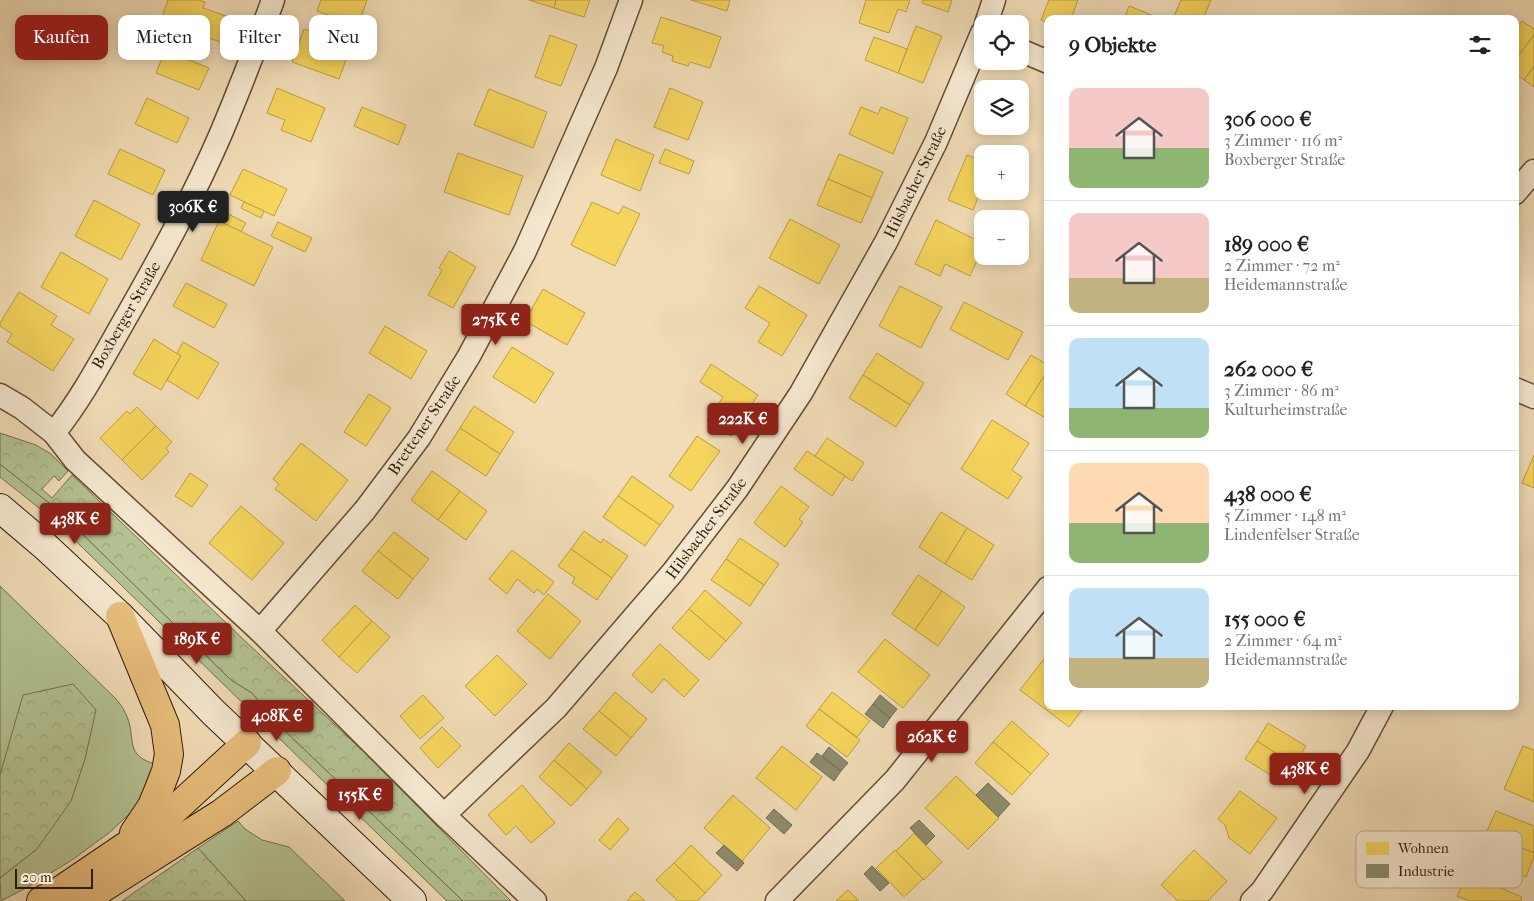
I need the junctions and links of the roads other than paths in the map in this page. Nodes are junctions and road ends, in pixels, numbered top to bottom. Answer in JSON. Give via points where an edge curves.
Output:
{"nodes":[{"id":1,"x":274,"y":0,"type":"edge"},
{"id":2,"x":632,"y":0,"type":"edge"},
{"id":3,"x":994,"y":0,"type":"edge"},
{"id":4,"x":989,"y":15,"type":"edge"},
{"id":5,"x":974,"y":53,"type":"edge"},
{"id":6,"x":1029,"y":54,"type":"edge"},
{"id":7,"x":1044,"y":60,"type":"edge"},
{"id":8,"x":1534,"y":171,"type":"edge"},
{"id":9,"x":1519,"y":188,"type":"edge"},
{"id":10,"x":1519,"y":391,"type":"edge"},
{"id":11,"x":0,"y":395,"type":"edge"},
{"id":12,"x":1534,"y":397,"type":"edge"},
{"id":13,"x":54,"y":433,"type":"junction"},
{"id":14,"x":0,"y":508,"type":"edge"},
{"id":15,"x":1044,"y":593,"type":"edge"},
{"id":16,"x":120,"y":616,"type":"junction"},
{"id":17,"x":260,"y":632,"type":"junction"},
{"id":18,"x":1380,"y":710,"type":"edge"},
{"id":19,"x":248,"y":743,"type":"junction"},
{"id":20,"x":277,"y":772,"type":"junction"},
{"id":21,"x":444,"y":814,"type":"junction"},
{"id":22,"x":125,"y":847,"type":"junction"},
{"id":23,"x":41,"y":901,"type":"edge"},
{"id":24,"x":82,"y":901,"type":"edge"},
{"id":25,"x":412,"y":901,"type":"edge"},
{"id":26,"x":535,"y":901,"type":"edge"},
{"id":27,"x":777,"y":901,"type":"edge"},
{"id":28,"x":1252,"y":901,"type":"edge"}],
"edges":[{"from":1,"to":13,"type":"street","name":"Boxberger Straße","via":[[221,132],[154,268],[68,415]]},
{"from":2,"to":17,"type":"street","name":"Brettener Straße","via":[[606,68],[525,251],[469,356],[418,438],[365,510]]},
{"from":3,"to":4,"type":"street"},
{"from":5,"to":21,"type":"street","name":"Hilsbacher Straße","via":[[936,142],[886,242],[801,393],[736,489],[673,572],[556,708]]},
{"from":6,"to":7,"type":"street"},
{"from":8,"to":9,"type":"street"},
{"from":10,"to":12,"type":"street"},
{"from":11,"to":13,"type":"street"},
{"from":13,"to":17,"type":"street","via":[[75,460]]},
{"from":14,"to":16,"type":"main road"},
{"from":15,"to":27,"type":"street","via":[[895,780]]},
{"from":16,"to":19,"type":"main road","via":[[213,712]]},
{"from":16,"to":22,"type":"highway","via":[[165,725],[169,754],[152,806]]},
{"from":17,"to":21,"type":"street"},
{"from":18,"to":28,"type":"street","via":[[1358,751]]},
{"from":19,"to":20,"type":"main road"},
{"from":19,"to":22,"type":"highway","via":[[160,823]]},
{"from":20,"to":24,"type":"highway","via":[[222,813]]},
{"from":20,"to":25,"type":"main road"},
{"from":21,"to":26,"type":"street"},
{"from":22,"to":23,"type":"highway"}]}
